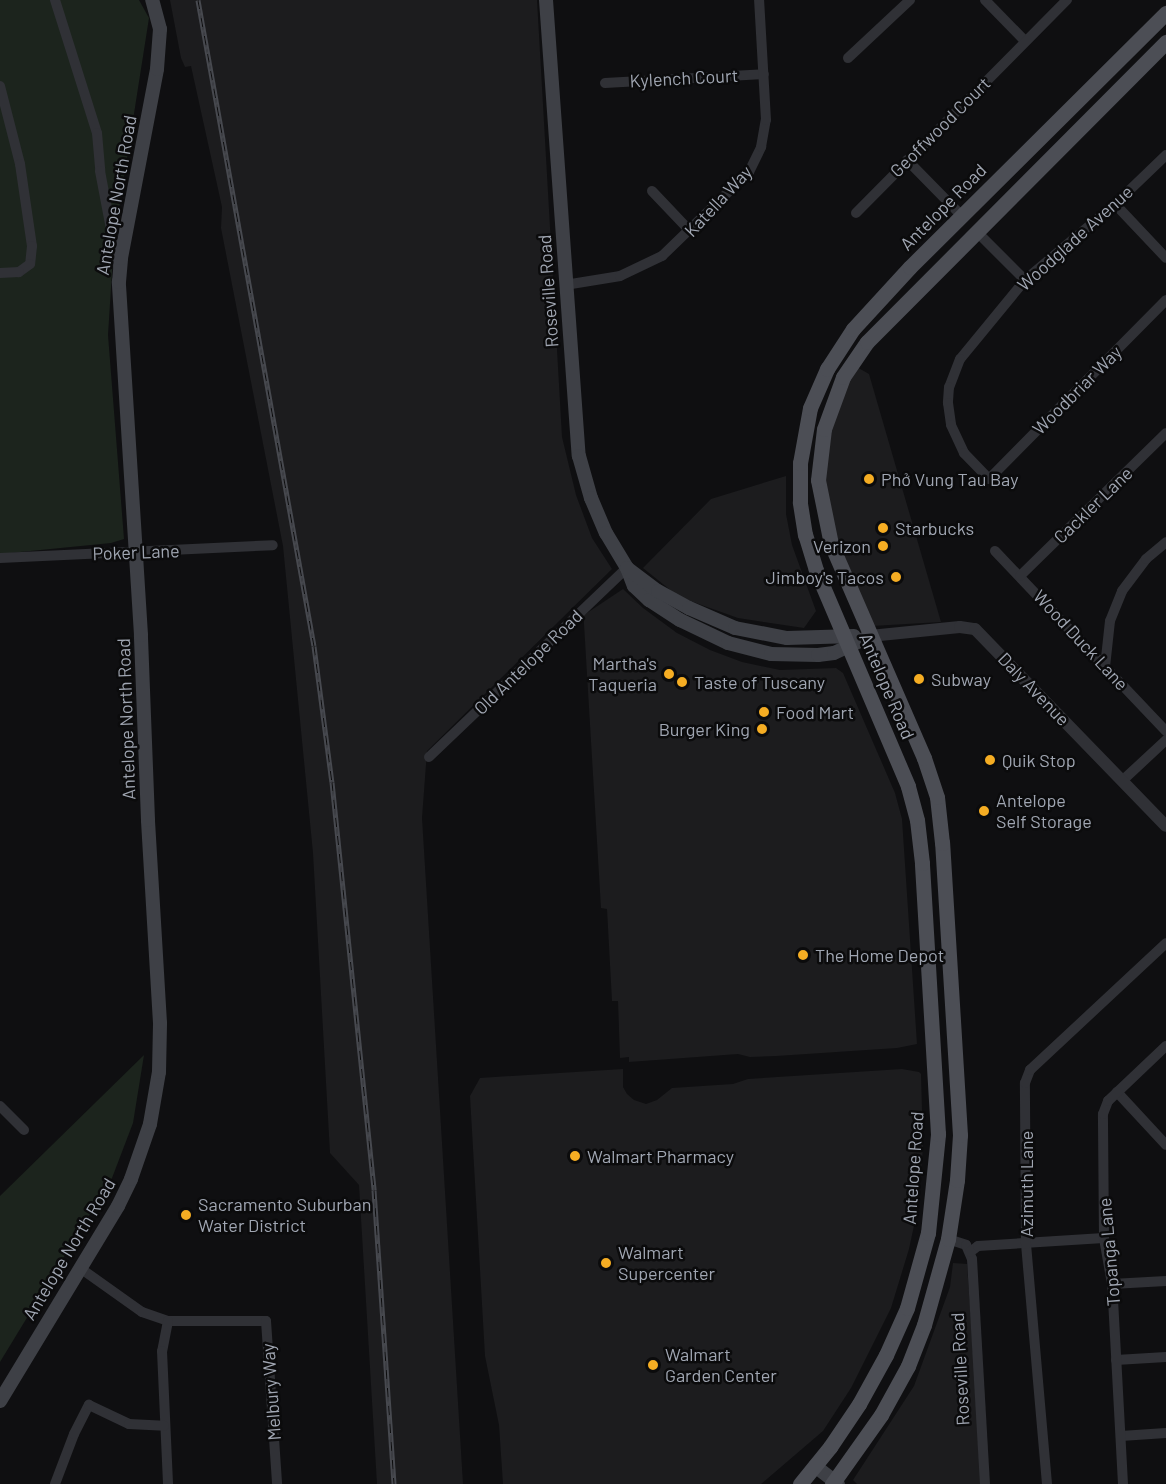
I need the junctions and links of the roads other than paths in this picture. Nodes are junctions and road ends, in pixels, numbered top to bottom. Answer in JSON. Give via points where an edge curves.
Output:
{"nodes":[{"id":1,"x":55,"y":0,"type":"edge"},
{"id":2,"x":152,"y":0,"type":"edge"},
{"id":3,"x":546,"y":0,"type":"edge"},
{"id":4,"x":759,"y":0,"type":"edge"},
{"id":5,"x":910,"y":0,"type":"edge"},
{"id":6,"x":985,"y":0,"type":"edge"},
{"id":7,"x":1067,"y":0,"type":"edge"},
{"id":8,"x":1166,"y":13,"type":"edge"},
{"id":9,"x":1025,"y":41,"type":"junction"},
{"id":10,"x":1166,"y":42,"type":"edge"},
{"id":11,"x":848,"y":58,"type":"dead end"},
{"id":12,"x":764,"y":74,"type":"junction"},
{"id":13,"x":604,"y":83,"type":"dead end"},
{"id":14,"x":0,"y":86,"type":"edge"},
{"id":15,"x":1166,"y":155,"type":"edge"},
{"id":16,"x":907,"y":160,"type":"junction"},
{"id":17,"x":1008,"y":170,"type":"junction"},
{"id":18,"x":652,"y":191,"type":"dead end"},
{"id":19,"x":1115,"y":204,"type":"junction"},
{"id":20,"x":856,"y":213,"type":"dead end"},
{"id":21,"x":962,"y":216,"type":"junction"},
{"id":22,"x":690,"y":231,"type":"junction"},
{"id":23,"x":976,"y":231,"type":"junction"},
{"id":24,"x":1166,"y":258,"type":"edge"},
{"id":25,"x":0,"y":273,"type":"edge"},
{"id":26,"x":119,"y":275,"type":"junction"},
{"id":27,"x":931,"y":275,"type":"junction"},
{"id":28,"x":1025,"y":280,"type":"junction"},
{"id":29,"x":565,"y":285,"type":"junction"},
{"id":30,"x":1166,"y":300,"type":"edge"},
{"id":31,"x":1166,"y":433,"type":"edge"},
{"id":32,"x":989,"y":479,"type":"joint"},
{"id":33,"x":1166,"y":542,"type":"edge"},
{"id":34,"x":273,"y":546,"type":"dead end"},
{"id":35,"x":994,"y":551,"type":"dead end"},
{"id":36,"x":135,"y":552,"type":"junction"},
{"id":37,"x":0,"y":558,"type":"edge"},
{"id":38,"x":627,"y":568,"type":"junction"},
{"id":39,"x":1020,"y":576,"type":"junction"},
{"id":40,"x":870,"y":636,"type":"junction"},
{"id":41,"x":846,"y":641,"type":"junction"},
{"id":42,"x":1105,"y":667,"type":"junction"},
{"id":43,"x":1166,"y":731,"type":"edge"},
{"id":44,"x":1166,"y":740,"type":"edge"},
{"id":45,"x":429,"y":757,"type":"dead end"},
{"id":46,"x":1123,"y":780,"type":"junction"},
{"id":47,"x":1166,"y":826,"type":"edge"},
{"id":48,"x":1166,"y":943,"type":"edge"},
{"id":49,"x":929,"y":969,"type":"junction"},
{"id":50,"x":955,"y":1044,"type":"junction"},
{"id":51,"x":1166,"y":1046,"type":"edge"},
{"id":52,"x":934,"y":1057,"type":"junction"},
{"id":53,"x":1117,"y":1092,"type":"junction"},
{"id":54,"x":0,"y":1106,"type":"edge"},
{"id":55,"x":24,"y":1130,"type":"dead end"},
{"id":56,"x":959,"y":1143,"type":"junction"},
{"id":57,"x":1166,"y":1145,"type":"edge"},
{"id":58,"x":937,"y":1157,"type":"junction"},
{"id":59,"x":1104,"y":1238,"type":"junction"},
{"id":60,"x":948,"y":1239,"type":"junction"},
{"id":61,"x":1026,"y":1244,"type":"junction"},
{"id":62,"x":970,"y":1252,"type":"junction"},
{"id":63,"x":80,"y":1268,"type":"junction"},
{"id":64,"x":1166,"y":1281,"type":"edge"},
{"id":65,"x":1112,"y":1284,"type":"junction"},
{"id":66,"x":168,"y":1321,"type":"junction"},
{"id":67,"x":1166,"y":1357,"type":"edge"},
{"id":68,"x":1116,"y":1360,"type":"junction"},
{"id":69,"x":0,"y":1401,"type":"edge"},
{"id":70,"x":164,"y":1426,"type":"junction"},
{"id":71,"x":1166,"y":1433,"type":"edge"},
{"id":72,"x":1121,"y":1436,"type":"junction"},
{"id":73,"x":815,"y":1466,"type":"junction"},
{"id":74,"x":835,"y":1483,"type":"edge"},
{"id":75,"x":55,"y":1484,"type":"edge"},
{"id":76,"x":168,"y":1484,"type":"edge"},
{"id":77,"x":277,"y":1484,"type":"edge"},
{"id":78,"x":800,"y":1484,"type":"edge"},
{"id":79,"x":985,"y":1484,"type":"edge"},
{"id":80,"x":1047,"y":1484,"type":"edge"},
{"id":81,"x":1124,"y":1484,"type":"edge"}],
"edges":[{"from":1,"to":26,"type":"street","via":[[97,133]]},
{"from":2,"to":26,"type":"main road","name":"Antelope North Road","via":[[160,29],[157,69]]},
{"from":3,"to":29,"type":"main road","name":"Roseville Road"},
{"from":4,"to":12,"type":"street","name":"Katella Way"},
{"from":5,"to":11,"type":"street"},
{"from":6,"to":9,"type":"street"},
{"from":7,"to":9,"type":"street","name":"Geoffwood Court"},
{"from":8,"to":17,"type":"main road","name":"Antelope Road"},
{"from":9,"to":16,"type":"street","name":"Geoffwood Court"},
{"from":10,"to":23,"type":"main road","name":"Antelope Road"},
{"from":12,"to":13,"type":"street","name":"Kylench Court"},
{"from":12,"to":22,"type":"street","name":"Katella Way","via":[[766,120],[756,160],[741,182]]},
{"from":14,"to":25,"type":"street","via":[[20,164],[32,246],[30,264],[19,272]]},
{"from":15,"to":19,"type":"street","name":"Woodglade Avenue"},
{"from":16,"to":20,"type":"street","name":"Geoffwood Court"},
{"from":16,"to":21,"type":"street"},
{"from":17,"to":21,"type":"main road","name":"Antelope Road"},
{"from":17,"to":23,"type":"main road"},
{"from":18,"to":22,"type":"street"},
{"from":19,"to":24,"type":"street"},
{"from":19,"to":28,"type":"street","name":"Woodglade Avenue"},
{"from":21,"to":27,"type":"main road"},
{"from":21,"to":41,"type":"main road","name":"Antelope Road","via":[[853,329],[827,369],[810,408],[800,463],[801,517],[809,552]]},
{"from":22,"to":29,"type":"street","name":"Katella Way","via":[[662,256],[635,271]]},
{"from":23,"to":27,"type":"main road","name":"Antelope Road"},
{"from":23,"to":28,"type":"street"},
{"from":26,"to":36,"type":"main road","name":"Antelope North Road"},
{"from":27,"to":40,"type":"main road","name":"Antelope Road","via":[[854,358],[828,412],[820,447],[818,480],[826,528]]},
{"from":28,"to":32,"type":"street","name":"Woodglade Avenue","via":[[960,359],[949,387],[949,418],[956,440]]},
{"from":29,"to":38,"type":"main road","name":"Roseville Road","via":[[579,456],[598,515]]},
{"from":30,"to":32,"type":"street","name":"Woodbriar Way"},
{"from":31,"to":39,"type":"street","name":"Cackler Lane"},
{"from":33,"to":42,"type":"street","via":[[1146,559],[1122,591],[1110,621]]},
{"from":34,"to":36,"type":"street","name":"Poker Lane"},
{"from":35,"to":39,"type":"street","name":"Wood Duck Lane"},
{"from":36,"to":37,"type":"street","name":"Poker Lane"},
{"from":36,"to":63,"type":"main road","name":"Antelope North Road","via":[[160,1023],[159,1072],[150,1124],[131,1179]]},
{"from":38,"to":41,"type":"main road","name":"Roseville Road","via":[[658,591],[735,628],[787,638]]},
{"from":38,"to":45,"type":"street","name":"Old Antelope Road"},
{"from":39,"to":42,"type":"street","name":"Wood Duck Lane"},
{"from":40,"to":41,"type":"main road","name":"Roseville Road"},
{"from":40,"to":46,"type":"street","name":"Daly Avenue","via":[[975,628]]},
{"from":40,"to":50,"type":"main road","name":"Antelope Road","via":[[937,797]]},
{"from":41,"to":49,"type":"main road","name":"Antelope Road","via":[[914,804],[921,844]]},
{"from":42,"to":43,"type":"street","name":"Wood Duck Lane"},
{"from":44,"to":46,"type":"street"},
{"from":46,"to":47,"type":"street","name":"Daly Avenue"},
{"from":48,"to":61,"type":"street","name":"Azimuth Lane","via":[[1026,1076]]},
{"from":49,"to":50,"type":"main road","via":[[937,982],[942,1036],[946,1043]]},
{"from":49,"to":52,"type":"main road","name":"Antelope Road"},
{"from":50,"to":56,"type":"main road","name":"Antelope Road"},
{"from":51,"to":53,"type":"street","name":"Topanga Lane"},
{"from":52,"to":56,"type":"main road","via":[[944,1068],[946,1128]]},
{"from":52,"to":58,"type":"main road","name":"Antelope Road"},
{"from":53,"to":57,"type":"street"},
{"from":53,"to":59,"type":"street","name":"Topanga Lane","via":[[1103,1114]]},
{"from":54,"to":55,"type":"street"},
{"from":56,"to":60,"type":"main road","name":"Antelope Road"},
{"from":58,"to":60,"type":"main road","via":[[945,1170],[939,1230]]},
{"from":58,"to":73,"type":"main road","name":"Antelope Road","via":[[928,1233],[907,1308],[876,1374]]},
{"from":59,"to":61,"type":"street"},
{"from":59,"to":65,"type":"street","name":"Topanga Lane"},
{"from":60,"to":62,"type":"street","via":[[966,1245]]},
{"from":60,"to":74,"type":"main road","name":"Antelope Road","via":[[932,1302],[908,1366],[872,1430]]},
{"from":61,"to":62,"type":"street","via":[[978,1246]]},
{"from":61,"to":80,"type":"street","name":"Azimuth Lane"},
{"from":62,"to":79,"type":"street","name":"Roseville Road"},
{"from":63,"to":66,"type":"street","name":"Melbury Way","via":[[142,1312]]},
{"from":63,"to":69,"type":"main road","name":"Antelope North Road"},
{"from":64,"to":65,"type":"street"},
{"from":65,"to":68,"type":"street","name":"Topanga Lane"},
{"from":66,"to":70,"type":"street","via":[[162,1351]]},
{"from":66,"to":77,"type":"street","name":"Melbury Way","via":[[266,1321]]},
{"from":67,"to":68,"type":"street"},
{"from":68,"to":72,"type":"street","name":"Topanga Lane"},
{"from":70,"to":75,"type":"street","via":[[129,1424],[89,1406]]},
{"from":70,"to":76,"type":"street"},
{"from":71,"to":72,"type":"street"},
{"from":72,"to":81,"type":"street","name":"Topanga Lane"},
{"from":73,"to":74,"type":"main road"},
{"from":73,"to":78,"type":"main road","name":"Antelope Road"}]}
